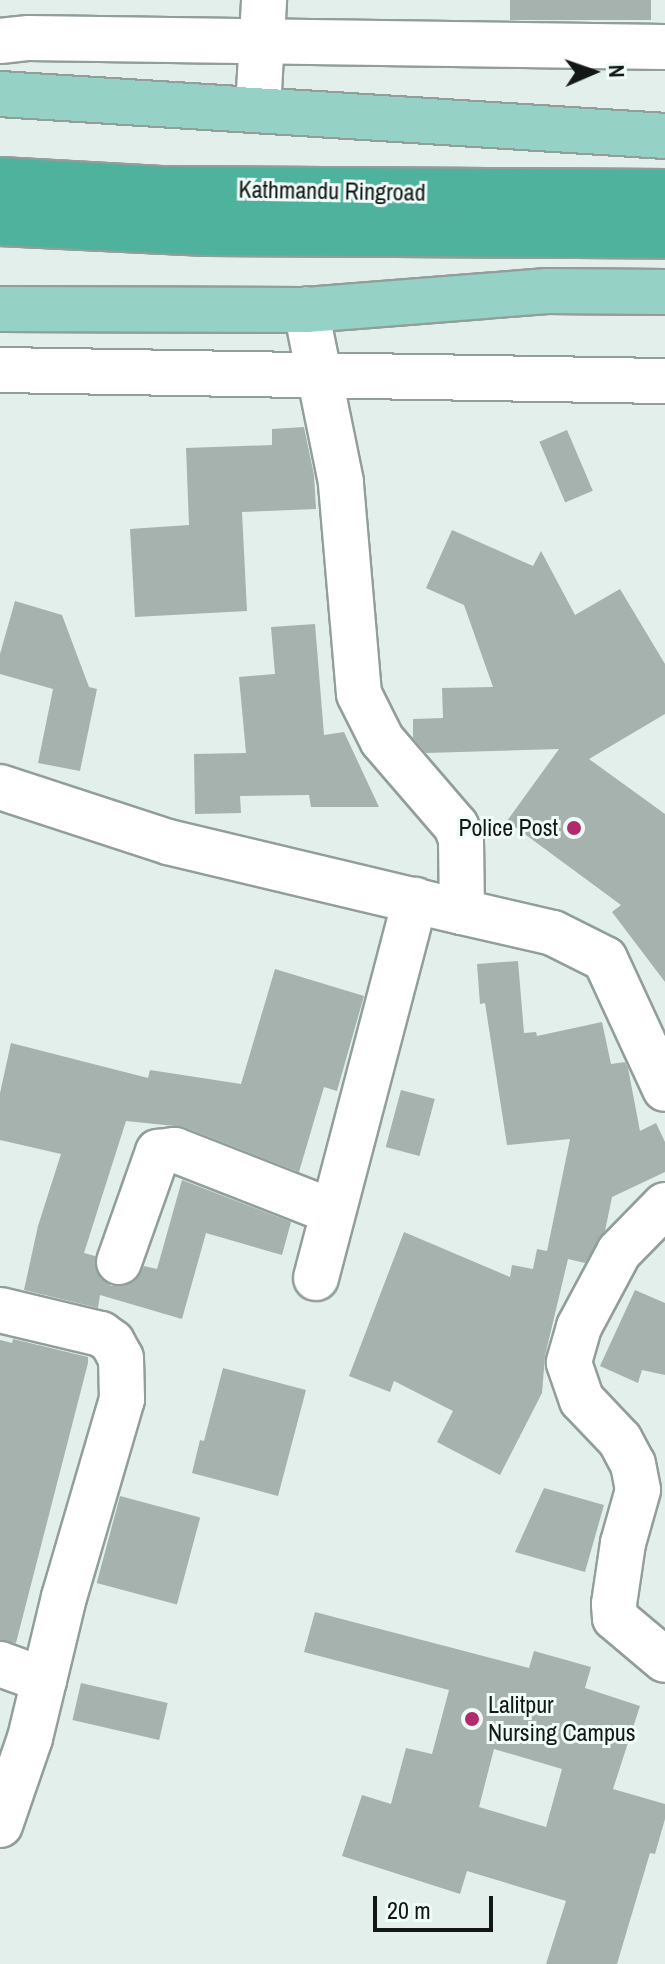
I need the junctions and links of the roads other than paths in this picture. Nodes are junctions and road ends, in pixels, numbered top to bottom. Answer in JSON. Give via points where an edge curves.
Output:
{"nodes":[{"id":1,"x":264,"y":20,"type":"edge"},
{"id":2,"x":0,"y":41,"type":"edge"},
{"id":3,"x":665,"y":47,"type":"edge"},
{"id":4,"x":0,"y":94,"type":"edge"},
{"id":5,"x":258,"y":109,"type":"junction"},
{"id":6,"x":665,"y":136,"type":"edge"},
{"id":7,"x":0,"y":180,"type":"edge"},
{"id":8,"x":665,"y":192,"type":"edge"},
{"id":9,"x":0,"y":223,"type":"edge"},
{"id":10,"x":665,"y":235,"type":"edge"},
{"id":11,"x":665,"y":292,"type":"edge"},
{"id":12,"x":0,"y":309,"type":"edge"},
{"id":13,"x":306,"y":310,"type":"junction"},
{"id":14,"x":0,"y":370,"type":"edge"},
{"id":15,"x":321,"y":375,"type":"junction"},
{"id":16,"x":665,"y":381,"type":"edge"},
{"id":17,"x":0,"y":787,"type":"edge"},
{"id":18,"x":415,"y":900,"type":"junction"},
{"id":19,"x":462,"y":912,"type":"junction"},
{"id":20,"x":665,"y":1089,"type":"edge"},
{"id":21,"x":665,"y":1205,"type":"edge"},
{"id":22,"x":331,"y":1211,"type":"junction"},
{"id":23,"x":119,"y":1262,"type":"dead end"},
{"id":24,"x":316,"y":1278,"type":"dead end"},
{"id":25,"x":0,"y":1310,"type":"edge"},
{"id":26,"x":665,"y":1660,"type":"edge"},
{"id":27,"x":0,"y":1664,"type":"edge"},
{"id":28,"x":44,"y":1680,"type":"junction"},
{"id":29,"x":0,"y":1825,"type":"edge"}],
"edges":[{"from":1,"to":2,"type":"street"},
{"from":1,"to":3,"type":"street"},
{"from":1,"to":5,"type":"street"},
{"from":4,"to":5,"type":"main road"},
{"from":5,"to":6,"type":"main road"},
{"from":7,"to":8,"type":"highway","name":"Kathmandu Ringroad","via":[[161,189]]},
{"from":9,"to":10,"type":"highway","name":"Kathmandu Ringroad","via":[[207,233]]},
{"from":11,"to":13,"type":"main road","via":[[547,291]]},
{"from":12,"to":13,"type":"main road"},
{"from":13,"to":15,"type":"street"},
{"from":14,"to":15,"type":"street"},
{"from":15,"to":16,"type":"street"},
{"from":15,"to":19,"type":"street","via":[[341,482],[359,694],[382,740],[456,826],[461,839]]},
{"from":17,"to":18,"type":"street","via":[[168,842]]},
{"from":18,"to":19,"type":"street"},
{"from":18,"to":22,"type":"street"},
{"from":19,"to":20,"type":"street","via":[[553,933],[605,959]]},
{"from":21,"to":26,"type":"street","via":[[619,1252],[579,1327],[569,1363],[582,1400],[620,1440],[633,1464],[638,1490],[623,1543],[615,1618]]},
{"from":22,"to":23,"type":"street","via":[[175,1150],[158,1152]]},
{"from":22,"to":24,"type":"street"},
{"from":25,"to":28,"type":"street","via":[[101,1334],[121,1358],[122,1399]]},
{"from":27,"to":28,"type":"street"},
{"from":28,"to":29,"type":"street"}]}
